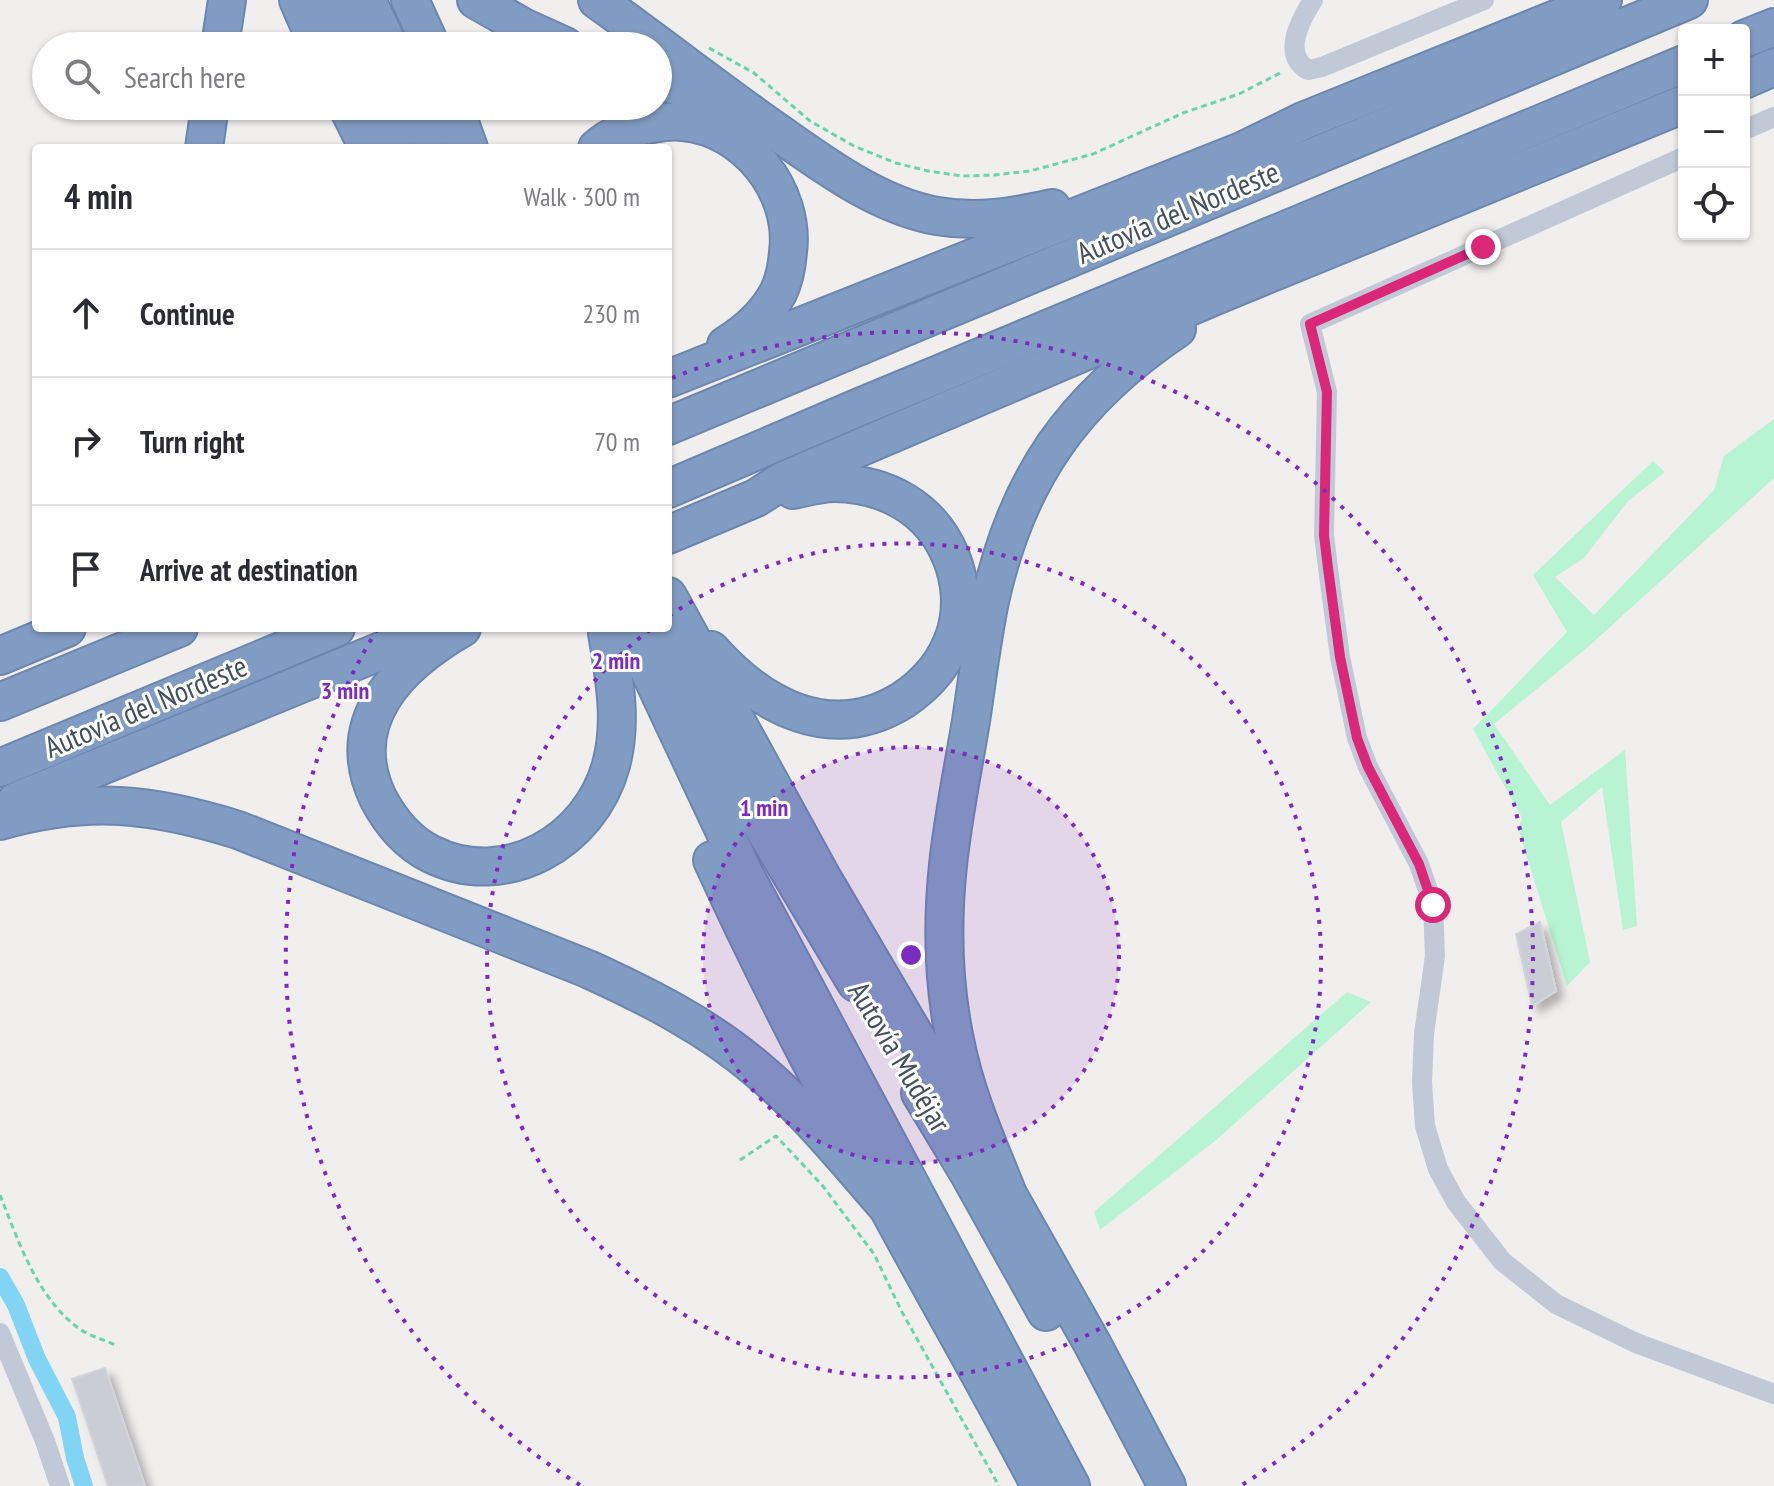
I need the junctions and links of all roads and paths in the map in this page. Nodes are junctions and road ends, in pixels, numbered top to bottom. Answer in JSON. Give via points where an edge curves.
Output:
{"nodes":[{"id":1,"x":227,"y":0,"type":"edge"},
{"id":2,"x":298,"y":0,"type":"edge"},
{"id":3,"x":333,"y":0,"type":"edge"},
{"id":4,"x":367,"y":0,"type":"edge"},
{"id":5,"x":410,"y":0,"type":"edge"},
{"id":6,"x":476,"y":0,"type":"edge"},
{"id":7,"x":597,"y":0,"type":"edge"},
{"id":8,"x":1313,"y":0,"type":"edge"},
{"id":9,"x":1484,"y":0,"type":"edge"},
{"id":10,"x":1603,"y":0,"type":"edge"},
{"id":11,"x":1689,"y":0,"type":"edge"},
{"id":12,"x":1774,"y":27,"type":"edge"},
{"id":13,"x":222,"y":32,"type":"edge"},
{"id":14,"x":312,"y":32,"type":"edge"},
{"id":15,"x":348,"y":32,"type":"edge"},
{"id":16,"x":382,"y":32,"type":"edge"},
{"id":17,"x":425,"y":32,"type":"edge"},
{"id":18,"x":534,"y":32,"type":"edge"},
{"id":19,"x":642,"y":32,"type":"edge"},
{"id":20,"x":1750,"y":37,"type":"edge"},
{"id":21,"x":707,"y":47,"type":"dead end"},
{"id":22,"x":672,"y":54,"type":"edge"},
{"id":23,"x":1299,"y":63,"type":"junction"},
{"id":24,"x":1678,"y":66,"type":"edge"},
{"id":25,"x":1774,"y":67,"type":"edge"},
{"id":26,"x":1750,"y":77,"type":"edge"},
{"id":27,"x":672,"y":85,"type":"edge"},
{"id":28,"x":1678,"y":106,"type":"edge"},
{"id":29,"x":743,"y":108,"type":"junction"},
{"id":30,"x":1774,"y":117,"type":"edge"},
{"id":31,"x":208,"y":120,"type":"edge"},
{"id":32,"x":354,"y":120,"type":"edge"},
{"id":33,"x":390,"y":120,"type":"edge"},
{"id":34,"x":422,"y":120,"type":"edge"},
{"id":35,"x":459,"y":120,"type":"edge"},
{"id":36,"x":1303,"y":121,"type":"junction"},
{"id":37,"x":1750,"y":127,"type":"edge"},
{"id":38,"x":205,"y":144,"type":"edge"},
{"id":39,"x":366,"y":144,"type":"edge"},
{"id":40,"x":401,"y":144,"type":"edge"},
{"id":41,"x":433,"y":144,"type":"edge"},
{"id":42,"x":468,"y":144,"type":"edge"},
{"id":43,"x":603,"y":144,"type":"edge"},
{"id":44,"x":1678,"y":160,"type":"edge"},
{"id":45,"x":1320,"y":254,"type":"junction"},
{"id":46,"x":672,"y":376,"type":"edge"},
{"id":47,"x":672,"y":376,"type":"edge"},
{"id":48,"x":672,"y":424,"type":"edge"},
{"id":49,"x":672,"y":488,"type":"edge"},
{"id":50,"x":756,"y":498,"type":"junction"},
{"id":51,"x":678,"y":531,"type":"edge"},
{"id":52,"x":672,"y":601,"type":"edge"},
{"id":53,"x":672,"y":603,"type":"edge"},
{"id":54,"x":32,"y":628,"type":"edge"},
{"id":55,"x":57,"y":632,"type":"edge"},
{"id":56,"x":169,"y":632,"type":"edge"},
{"id":57,"x":326,"y":632,"type":"edge"},
{"id":58,"x":427,"y":632,"type":"edge"},
{"id":59,"x":456,"y":632,"type":"edge"},
{"id":60,"x":613,"y":632,"type":"edge"},
{"id":61,"x":614,"y":632,"type":"edge"},
{"id":62,"x":614,"y":632,"type":"edge"},
{"id":63,"x":660,"y":632,"type":"edge"},
{"id":64,"x":0,"y":648,"type":"edge"},
{"id":65,"x":0,"y":656,"type":"edge"},
{"id":66,"x":0,"y":702,"type":"edge"},
{"id":67,"x":0,"y":768,"type":"edge"},
{"id":68,"x":0,"y":807,"type":"edge"},
{"id":69,"x":0,"y":821,"type":"edge"},
{"id":70,"x":740,"y":1160,"type":"dead end"},
{"id":71,"x":1006,"y":1189,"type":"junction"},
{"id":72,"x":0,"y":1195,"type":"edge"},
{"id":73,"x":888,"y":1208,"type":"junction"},
{"id":74,"x":0,"y":1333,"type":"edge"},
{"id":75,"x":116,"y":1345,"type":"dead end"},
{"id":76,"x":1774,"y":1394,"type":"edge"},
{"id":77,"x":60,"y":1486,"type":"edge"},
{"id":78,"x":999,"y":1486,"type":"edge"},
{"id":79,"x":1040,"y":1486,"type":"edge"},
{"id":80,"x":1071,"y":1486,"type":"edge"},
{"id":81,"x":1139,"y":1486,"type":"edge"},
{"id":82,"x":1167,"y":1486,"type":"edge"}],
"edges":[{"from":1,"to":13,"type":"highway"},
{"from":2,"to":14,"type":"highway"},
{"from":3,"to":15,"type":"highway"},
{"from":4,"to":16,"type":"highway"},
{"from":5,"to":17,"type":"highway"},
{"from":6,"to":18,"type":"highway"},
{"from":7,"to":19,"type":"highway"},
{"from":8,"to":23,"type":"street","via":[[1296,34]]},
{"from":9,"to":23,"type":"street","via":[[1322,67],[1308,70]]},
{"from":10,"to":36,"type":"highway"},
{"from":11,"to":48,"type":"highway","name":"Autovía del Nordeste"},
{"from":12,"to":20,"type":"highway"},
{"from":21,"to":23,"type":"path","via":[[754,73],[810,121],[862,150],[896,163],[962,176],[1030,171],[1093,154],[1239,94]]},
{"from":22,"to":29,"type":"highway"},
{"from":24,"to":49,"type":"highway","name":"Autovía del Nordeste"},
{"from":25,"to":26,"type":"highway"},
{"from":27,"to":29,"type":"highway"},
{"from":28,"to":45,"type":"highway"},
{"from":29,"to":36,"type":"highway","via":[[840,175],[884,198],[959,219],[1007,219],[1090,199]]},
{"from":30,"to":37,"type":"street"},
{"from":31,"to":38,"type":"highway"},
{"from":32,"to":39,"type":"highway"},
{"from":33,"to":40,"type":"highway"},
{"from":34,"to":41,"type":"highway"},
{"from":35,"to":42,"type":"highway"},
{"from":36,"to":46,"type":"highway","via":[[1244,150]]},
{"from":43,"to":47,"type":"highway","via":[[624,130],[645,125],[704,126],[742,146],[760,164],[788,216],[787,266],[767,309],[729,344]]},
{"from":44,"to":76,"type":"street","via":[[1310,324],[1327,392],[1324,535],[1357,738],[1419,864],[1433,905],[1435,956],[1422,1082],[1425,1126],[1438,1169],[1456,1202],[1502,1261],[1556,1304],[1636,1343]]},
{"from":45,"to":50,"type":"highway","via":[[784,480]]},
{"from":45,"to":71,"type":"highway","via":[[1190,320],[1115,375],[1068,425],[1036,474],[1003,553],[990,601],[948,864],[944,922],[955,1041],[976,1116]]},
{"from":50,"to":51,"type":"highway"},
{"from":50,"to":52,"type":"highway","via":[[834,483],[891,494],[921,513],[946,545],[959,590],[955,633],[937,670],[891,707],[852,719],[819,719],[763,697],[744,682]]},
{"from":53,"to":71,"type":"highway","via":[[823,879]]},
{"from":54,"to":64,"type":"highway"},
{"from":55,"to":65,"type":"highway"},
{"from":56,"to":66,"type":"highway","name":"Autovía del Nordeste"},
{"from":57,"to":67,"type":"highway","name":"Autovía del Nordeste"},
{"from":58,"to":68,"type":"highway"},
{"from":59,"to":60,"type":"highway","via":[[419,656],[390,686],[371,720],[367,755],[374,788],[401,832],[430,854],[475,866],[511,865],[536,856],[561,841],[590,811],[611,766],[616,738]]},
{"from":61,"to":73,"type":"highway","via":[[762,965]]},
{"from":62,"to":80,"type":"highway","name":"Autovía Mudéjar"},
{"from":63,"to":81,"type":"highway","name":"Autovía Mudéjar","via":[[756,816],[969,1174]]},
{"from":69,"to":73,"type":"highway","via":[[91,805],[160,809],[200,818],[588,969],[682,1016],[756,1067]]},
{"from":70,"to":78,"type":"path","via":[[776,1136],[822,1185],[874,1254]]},
{"from":71,"to":82,"type":"highway"},
{"from":72,"to":75,"type":"path","via":[[20,1244],[61,1313],[83,1331]]},
{"from":73,"to":79,"type":"highway"},
{"from":74,"to":77,"type":"street"}]}
